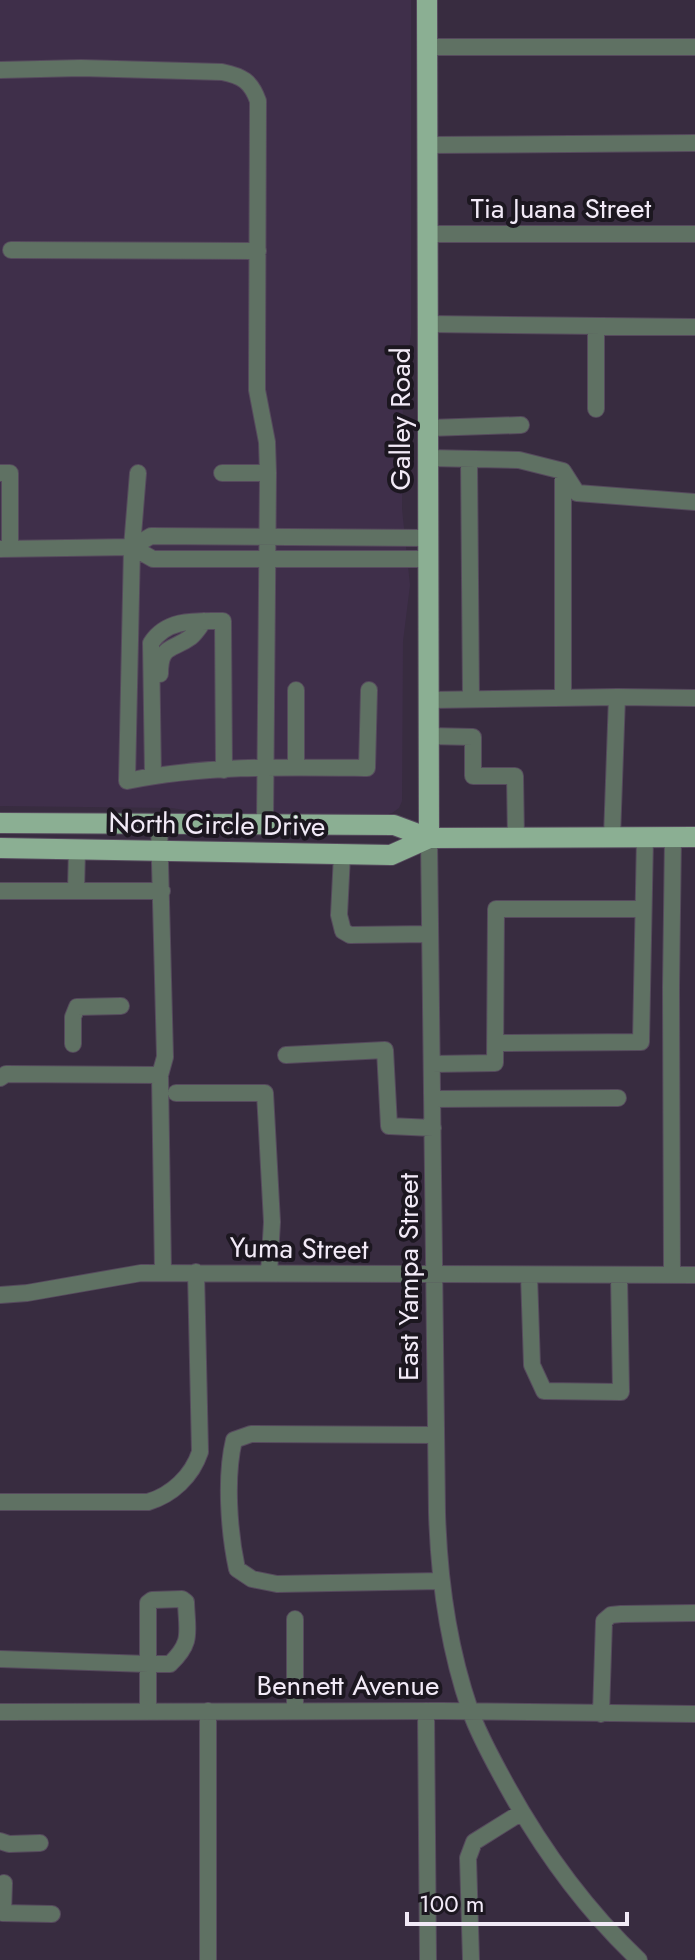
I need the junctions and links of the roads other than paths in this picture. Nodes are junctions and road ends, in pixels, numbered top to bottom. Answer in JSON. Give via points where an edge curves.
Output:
{"nodes":[{"id":1,"x":427,"y":0,"type":"edge"},
{"id":2,"x":428,"y":47,"type":"junction"},
{"id":3,"x":695,"y":47,"type":"edge"},
{"id":4,"x":0,"y":70,"type":"edge"},
{"id":5,"x":695,"y":143,"type":"edge"},
{"id":6,"x":427,"y":145,"type":"junction"},
{"id":7,"x":428,"y":234,"type":"junction"},
{"id":8,"x":695,"y":234,"type":"edge"},
{"id":9,"x":11,"y":250,"type":"dead end"},
{"id":10,"x":258,"y":251,"type":"junction"},
{"id":11,"x":428,"y":324,"type":"junction"},
{"id":12,"x":596,"y":326,"type":"junction"},
{"id":13,"x":695,"y":327,"type":"edge"},
{"id":14,"x":596,"y":409,"type":"dead end"},
{"id":15,"x":521,"y":425,"type":"dead end"},
{"id":16,"x":429,"y":428,"type":"junction"},
{"id":17,"x":429,"y":458,"type":"junction"},
{"id":18,"x":469,"y":459,"type":"junction"},
{"id":19,"x":563,"y":471,"type":"junction"},
{"id":20,"x":0,"y":473,"type":"edge"},
{"id":21,"x":138,"y":473,"type":"dead end"},
{"id":22,"x":222,"y":473,"type":"dead end"},
{"id":23,"x":268,"y":473,"type":"junction"},
{"id":24,"x":695,"y":502,"type":"edge"},
{"id":25,"x":268,"y":537,"type":"junction"},
{"id":26,"x":132,"y":547,"type":"junction"},
{"id":27,"x":429,"y":548,"type":"junction"},
{"id":28,"x":5,"y":549,"type":"edge"},
{"id":29,"x":267,"y":559,"type":"junction"},
{"id":30,"x":296,"y":690,"type":"dead end"},
{"id":31,"x":369,"y":690,"type":"dead end"},
{"id":32,"x":617,"y":697,"type":"junction"},
{"id":33,"x":563,"y":698,"type":"junction"},
{"id":34,"x":695,"y":698,"type":"edge"},
{"id":35,"x":471,"y":699,"type":"junction"},
{"id":36,"x":429,"y":700,"type":"junction"},
{"id":37,"x":429,"y":736,"type":"junction"},
{"id":38,"x":296,"y":767,"type":"junction"},
{"id":39,"x":266,"y":769,"type":"junction"},
{"id":40,"x":153,"y":770,"type":"junction"},
{"id":41,"x":224,"y":770,"type":"junction"},
{"id":42,"x":0,"y":823,"type":"edge"},
{"id":43,"x":159,"y":824,"type":"junction"},
{"id":44,"x":265,"y":825,"type":"junction"},
{"id":45,"x":612,"y":837,"type":"junction"},
{"id":46,"x":645,"y":837,"type":"junction"},
{"id":47,"x":673,"y":837,"type":"junction"},
{"id":48,"x":695,"y":837,"type":"edge"},
{"id":49,"x":429,"y":838,"type":"junction"},
{"id":50,"x":516,"y":839,"type":"junction"},
{"id":51,"x":0,"y":848,"type":"edge"},
{"id":52,"x":77,"y":849,"type":"junction"},
{"id":53,"x":161,"y":850,"type":"junction"},
{"id":54,"x":342,"y":855,"type":"junction"},
{"id":55,"x":0,"y":891,"type":"edge"},
{"id":56,"x":76,"y":891,"type":"junction"},
{"id":57,"x":162,"y":891,"type":"junction"},
{"id":58,"x":643,"y":909,"type":"junction"},
{"id":59,"x":430,"y":934,"type":"junction"},
{"id":60,"x":121,"y":1006,"type":"dead end"},
{"id":61,"x":496,"y":1043,"type":"junction"},
{"id":62,"x":73,"y":1044,"type":"dead end"},
{"id":63,"x":286,"y":1055,"type":"dead end"},
{"id":64,"x":432,"y":1064,"type":"junction"},
{"id":65,"x":2,"y":1073,"type":"edge"},
{"id":66,"x":160,"y":1075,"type":"junction"},
{"id":67,"x":176,"y":1093,"type":"dead end"},
{"id":68,"x":618,"y":1098,"type":"dead end"},
{"id":69,"x":433,"y":1099,"type":"junction"},
{"id":70,"x":433,"y":1128,"type":"junction"},
{"id":71,"x":163,"y":1272,"type":"junction"},
{"id":72,"x":196,"y":1272,"type":"junction"},
{"id":73,"x":269,"y":1273,"type":"junction"},
{"id":74,"x":434,"y":1275,"type":"junction"},
{"id":75,"x":529,"y":1275,"type":"junction"},
{"id":76,"x":619,"y":1275,"type":"junction"},
{"id":77,"x":672,"y":1275,"type":"junction"},
{"id":78,"x":695,"y":1275,"type":"edge"},
{"id":79,"x":0,"y":1295,"type":"edge"},
{"id":80,"x":436,"y":1435,"type":"junction"},
{"id":81,"x":0,"y":1502,"type":"edge"},
{"id":82,"x":441,"y":1581,"type":"junction"},
{"id":83,"x":695,"y":1613,"type":"edge"},
{"id":84,"x":295,"y":1619,"type":"dead end"},
{"id":85,"x":0,"y":1659,"type":"edge"},
{"id":86,"x":148,"y":1711,"type":"junction"},
{"id":87,"x":208,"y":1711,"type":"junction"},
{"id":88,"x":295,"y":1711,"type":"junction"},
{"id":89,"x":426,"y":1711,"type":"junction"},
{"id":90,"x":471,"y":1711,"type":"junction"},
{"id":91,"x":0,"y":1712,"type":"edge"},
{"id":92,"x":601,"y":1714,"type":"junction"},
{"id":93,"x":695,"y":1714,"type":"edge"},
{"id":94,"x":522,"y":1812,"type":"junction"},
{"id":95,"x":0,"y":1841,"type":"edge"},
{"id":96,"x":40,"y":1843,"type":"dead end"},
{"id":97,"x":4,"y":1883,"type":"dead end"},
{"id":98,"x":2,"y":1912,"type":"edge"},
{"id":99,"x":52,"y":1914,"type":"dead end"},
{"id":100,"x":208,"y":1960,"type":"edge"},
{"id":101,"x":428,"y":1960,"type":"edge"},
{"id":102,"x":471,"y":1960,"type":"edge"},
{"id":103,"x":639,"y":1960,"type":"edge"}],
"edges":[{"from":1,"to":2,"type":"main road","name":"Galley Road"},
{"from":2,"to":3,"type":"street"},
{"from":2,"to":6,"type":"main road","name":"Galley Road"},
{"from":4,"to":10,"type":"street","via":[[81,68],[242,76],[258,101]]},
{"from":5,"to":6,"type":"street"},
{"from":6,"to":7,"type":"main road","name":"Galley Road"},
{"from":7,"to":8,"type":"street","name":"Tia Juana Street"},
{"from":7,"to":11,"type":"main road","name":"Galley Road"},
{"from":9,"to":10,"type":"street"},
{"from":10,"to":23,"type":"street","via":[[257,390]]},
{"from":11,"to":12,"type":"street"},
{"from":11,"to":16,"type":"main road","name":"Galley Road"},
{"from":12,"to":13,"type":"street"},
{"from":12,"to":14,"type":"street"},
{"from":15,"to":16,"type":"street"},
{"from":16,"to":17,"type":"main road","name":"Galley Road"},
{"from":17,"to":18,"type":"street"},
{"from":17,"to":27,"type":"main road","name":"Galley Road"},
{"from":18,"to":19,"type":"street","via":[[519,460]]},
{"from":18,"to":35,"type":"street"},
{"from":19,"to":24,"type":"street","via":[[577,493]]},
{"from":19,"to":33,"type":"street"},
{"from":20,"to":28,"type":"street","via":[[10,473]]},
{"from":21,"to":26,"type":"street"},
{"from":22,"to":23,"type":"street"},
{"from":23,"to":25,"type":"street"},
{"from":25,"to":26,"type":"street","via":[[151,536]]},
{"from":25,"to":27,"type":"street"},
{"from":25,"to":29,"type":"street"},
{"from":26,"to":28,"type":"street"},
{"from":26,"to":29,"type":"street","via":[[153,559]]},
{"from":26,"to":40,"type":"street","via":[[127,781]]},
{"from":27,"to":29,"type":"street"},
{"from":27,"to":36,"type":"main road","name":"Galley Road"},
{"from":29,"to":39,"type":"street"},
{"from":30,"to":38,"type":"street"},
{"from":31,"to":38,"type":"street","via":[[367,768]]},
{"from":32,"to":33,"type":"street"},
{"from":32,"to":34,"type":"street"},
{"from":32,"to":45,"type":"street"},
{"from":33,"to":35,"type":"street"},
{"from":35,"to":36,"type":"street"},
{"from":36,"to":37,"type":"main road","name":"Galley Road"},
{"from":37,"to":49,"type":"main road","name":"Galley Road"},
{"from":37,"to":50,"type":"street","via":[[473,737],[473,776],[515,776]]},
{"from":38,"to":39,"type":"street"},
{"from":39,"to":41,"type":"street"},
{"from":39,"to":44,"type":"street"},
{"from":40,"to":41,"type":"street"},
{"from":40,"to":41,"type":"street","via":[[151,643],[185,620],[223,621]]},
{"from":42,"to":43,"type":"main road","name":"North Circle Drive"},
{"from":43,"to":44,"type":"main road","name":"North Circle Drive"},
{"from":43,"to":53,"type":"street"},
{"from":44,"to":49,"type":"main road","name":"North Circle Drive","via":[[394,825]]},
{"from":45,"to":46,"type":"main road","name":"North Circle Drive"},
{"from":45,"to":50,"type":"main road","name":"North Circle Drive"},
{"from":46,"to":47,"type":"main road","name":"North Circle Drive"},
{"from":46,"to":58,"type":"street"},
{"from":47,"to":48,"type":"main road","name":"North Circle Drive"},
{"from":47,"to":77,"type":"street"},
{"from":49,"to":50,"type":"main road","name":"North Circle Drive"},
{"from":49,"to":54,"type":"main road","name":"North Circle Drive","via":[[391,855]]},
{"from":49,"to":59,"type":"street","name":"East Yampa Street"},
{"from":51,"to":52,"type":"main road","name":"North Circle Drive"},
{"from":52,"to":53,"type":"main road","name":"North Circle Drive"},
{"from":52,"to":56,"type":"street"},
{"from":53,"to":54,"type":"main road","name":"North Circle Drive"},
{"from":53,"to":57,"type":"street"},
{"from":54,"to":59,"type":"street","via":[[343,931]]},
{"from":55,"to":56,"type":"street"},
{"from":56,"to":57,"type":"street"},
{"from":57,"to":66,"type":"street","via":[[165,1057]]},
{"from":58,"to":61,"type":"street","via":[[641,1042]]},
{"from":58,"to":61,"type":"street","via":[[496,909]]},
{"from":59,"to":64,"type":"street","name":"East Yampa Street"},
{"from":60,"to":62,"type":"street","via":[[77,1007]]},
{"from":61,"to":64,"type":"street","via":[[495,1063]]},
{"from":63,"to":70,"type":"street","via":[[385,1050],[389,1126]]},
{"from":64,"to":69,"type":"street","name":"East Yampa Street"},
{"from":65,"to":66,"type":"street"},
{"from":66,"to":71,"type":"street"},
{"from":67,"to":73,"type":"street","via":[[265,1093],[272,1222]]},
{"from":68,"to":69,"type":"street"},
{"from":69,"to":70,"type":"street","name":"East Yampa Street"},
{"from":70,"to":74,"type":"street","name":"East Yampa Street"},
{"from":71,"to":72,"type":"street","name":"Yuma Street"},
{"from":71,"to":79,"type":"street","name":"Yuma Street"},
{"from":72,"to":73,"type":"street","name":"Yuma Street"},
{"from":72,"to":81,"type":"street","via":[[200,1452],[188,1476],[148,1502]]},
{"from":73,"to":74,"type":"street","name":"Yuma Street"},
{"from":74,"to":75,"type":"street","name":"Yuma Street"},
{"from":74,"to":80,"type":"street","name":"East Yampa Street"},
{"from":75,"to":76,"type":"street","name":"Yuma Street"},
{"from":75,"to":76,"type":"street","via":[[532,1365],[544,1391],[621,1392]]},
{"from":76,"to":77,"type":"street","name":"Yuma Street"},
{"from":77,"to":78,"type":"street","name":"Yuma Street"},
{"from":80,"to":82,"type":"street","name":"East Yampa Street"},
{"from":80,"to":82,"type":"street","via":[[251,1434],[234,1440],[231,1516],[237,1569],[252,1579],[277,1584]]},
{"from":82,"to":90,"type":"street","name":"East Yampa Street"},
{"from":83,"to":92,"type":"street","via":[[621,1614],[604,1621]]},
{"from":84,"to":88,"type":"street"},
{"from":85,"to":86,"type":"street","via":[[148,1664]]},
{"from":86,"to":87,"type":"street","name":"Bennett Avenue"},
{"from":86,"to":91,"type":"street","name":"Bennett Avenue"},
{"from":87,"to":88,"type":"street","name":"Bennett Avenue"},
{"from":87,"to":100,"type":"street"},
{"from":88,"to":89,"type":"street","name":"Bennett Avenue"},
{"from":89,"to":90,"type":"street","name":"Bennett Avenue"},
{"from":89,"to":101,"type":"street"},
{"from":90,"to":92,"type":"street","name":"Bennett Avenue"},
{"from":90,"to":94,"type":"street","name":"East Yampa Street"},
{"from":92,"to":93,"type":"street","name":"Bennett Avenue"},
{"from":94,"to":102,"type":"street","via":[[474,1842],[468,1858]]},
{"from":94,"to":103,"type":"street","name":"East Yampa Street","via":[[584,1902]]},
{"from":95,"to":96,"type":"street"},
{"from":97,"to":98,"type":"street"},
{"from":98,"to":99,"type":"street"}]}
